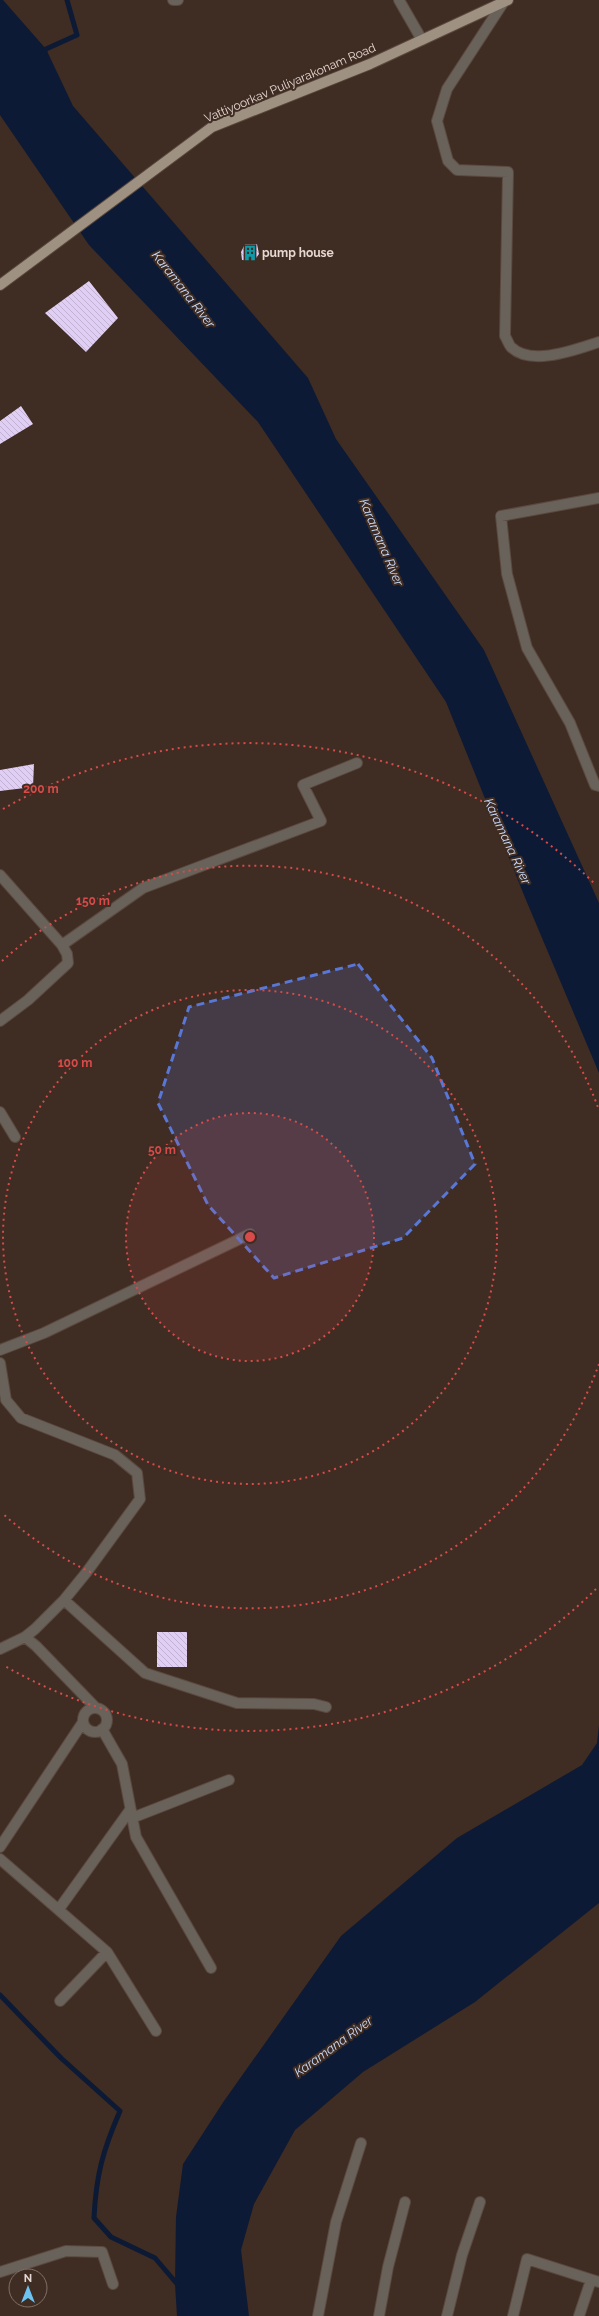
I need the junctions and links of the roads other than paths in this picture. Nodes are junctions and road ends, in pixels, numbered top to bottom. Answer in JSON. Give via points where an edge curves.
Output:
{"nodes":[{"id":1,"x":173,"y":0,"type":"edge"},
{"id":2,"x":178,"y":0,"type":"edge"},
{"id":3,"x":399,"y":0,"type":"edge"},
{"id":4,"x":506,"y":1,"type":"edge"},
{"id":5,"x":422,"y":40,"type":"junction"},
{"id":6,"x":0,"y":285,"type":"edge"},
{"id":7,"x":599,"y":342,"type":"edge"},
{"id":8,"x":599,"y":498,"type":"edge"},
{"id":9,"x":357,"y":763,"type":"dead end"},
{"id":10,"x":599,"y":786,"type":"edge"},
{"id":11,"x":0,"y":875,"type":"edge"},
{"id":12,"x":62,"y":945,"type":"junction"},
{"id":13,"x":0,"y":1021,"type":"edge"},
{"id":14,"x":0,"y":1112,"type":"edge"},
{"id":15,"x":15,"y":1136,"type":"dead end"},
{"id":16,"x":250,"y":1234,"type":"dead end"},
{"id":17,"x":0,"y":1350,"type":"edge"},
{"id":18,"x":0,"y":1363,"type":"edge"},
{"id":19,"x":64,"y":1600,"type":"junction"},
{"id":20,"x":25,"y":1637,"type":"junction"},
{"id":21,"x":0,"y":1649,"type":"edge"},
{"id":22,"x":326,"y":1707,"type":"dead end"},
{"id":23,"x":96,"y":1708,"type":"junction"},
{"id":24,"x":83,"y":1722,"type":"junction"},
{"id":25,"x":102,"y":1730,"type":"junction"},
{"id":26,"x":229,"y":1780,"type":"dead end"},
{"id":27,"x":131,"y":1814,"type":"junction"},
{"id":28,"x":0,"y":1847,"type":"edge"},
{"id":29,"x":0,"y":1859,"type":"edge"},
{"id":30,"x":59,"y":1908,"type":"junction"},
{"id":31,"x":107,"y":1952,"type":"junction"},
{"id":32,"x":210,"y":1968,"type":"dead end"},
{"id":33,"x":60,"y":2002,"type":"dead end"},
{"id":34,"x":156,"y":2031,"type":"dead end"},
{"id":35,"x":361,"y":2143,"type":"dead end"},
{"id":36,"x":405,"y":2202,"type":"dead end"},
{"id":37,"x":480,"y":2202,"type":"dead end"},
{"id":38,"x":0,"y":2272,"type":"edge"},
{"id":39,"x":595,"y":2281,"type":"edge"},
{"id":40,"x":113,"y":2284,"type":"dead end"},
{"id":41,"x":318,"y":2316,"type":"edge"},
{"id":42,"x":380,"y":2316,"type":"edge"},
{"id":43,"x":448,"y":2316,"type":"edge"},
{"id":44,"x":513,"y":2316,"type":"edge"},
{"id":45,"x":579,"y":2316,"type":"edge"}],
"edges":[{"from":1,"to":2,"type":"street"},
{"from":3,"to":5,"type":"street"},
{"from":4,"to":5,"type":"main road","name":"Vattiyoorkav Puliyarakonam Road"},
{"from":4,"to":7,"type":"street","via":[[447,89],[437,122],[448,161],[457,170],[508,172],[506,336],[511,347],[523,354],[544,356]]},
{"from":5,"to":6,"type":"main road","name":"Vattiyoorkav Puliyarakonam Road","via":[[370,64],[212,127]]},
{"from":8,"to":10,"type":"street","via":[[501,516],[507,574],[527,648],[570,724],[595,785]]},
{"from":9,"to":12,"type":"street","via":[[303,785],[321,821],[143,888]]},
{"from":11,"to":12,"type":"street"},
{"from":12,"to":13,"type":"street","via":[[67,954],[68,964]]},
{"from":14,"to":15,"type":"street"},
{"from":16,"to":17,"type":"street","via":[[44,1332]]},
{"from":18,"to":19,"type":"street","via":[[6,1400],[21,1418],[115,1455],[137,1473],[140,1499]]},
{"from":19,"to":20,"type":"street"},
{"from":19,"to":22,"type":"street","via":[[145,1673],[237,1704],[314,1704]]},
{"from":20,"to":21,"type":"street"},
{"from":20,"to":23,"type":"street"},
{"from":23,"to":24,"type":"street","via":[[86,1711]]},
{"from":23,"to":25,"type":"street","via":[[106,1715],[106,1723]]},
{"from":24,"to":25,"type":"street","via":[[90,1731]]},
{"from":24,"to":28,"type":"street"},
{"from":25,"to":27,"type":"street","via":[[122,1764]]},
{"from":26,"to":27,"type":"street"},
{"from":27,"to":30,"type":"street"},
{"from":27,"to":32,"type":"street","via":[[136,1837]]},
{"from":29,"to":30,"type":"street"},
{"from":30,"to":31,"type":"street"},
{"from":31,"to":33,"type":"street"},
{"from":31,"to":34,"type":"street"},
{"from":35,"to":41,"type":"street","via":[[336,2222]]},
{"from":36,"to":42,"type":"street","via":[[388,2267]]},
{"from":37,"to":43,"type":"street","via":[[462,2255]]},
{"from":38,"to":40,"type":"street","via":[[66,2251],[102,2252]]},
{"from":39,"to":44,"type":"street","via":[[527,2259]]},
{"from":39,"to":45,"type":"street"}]}
